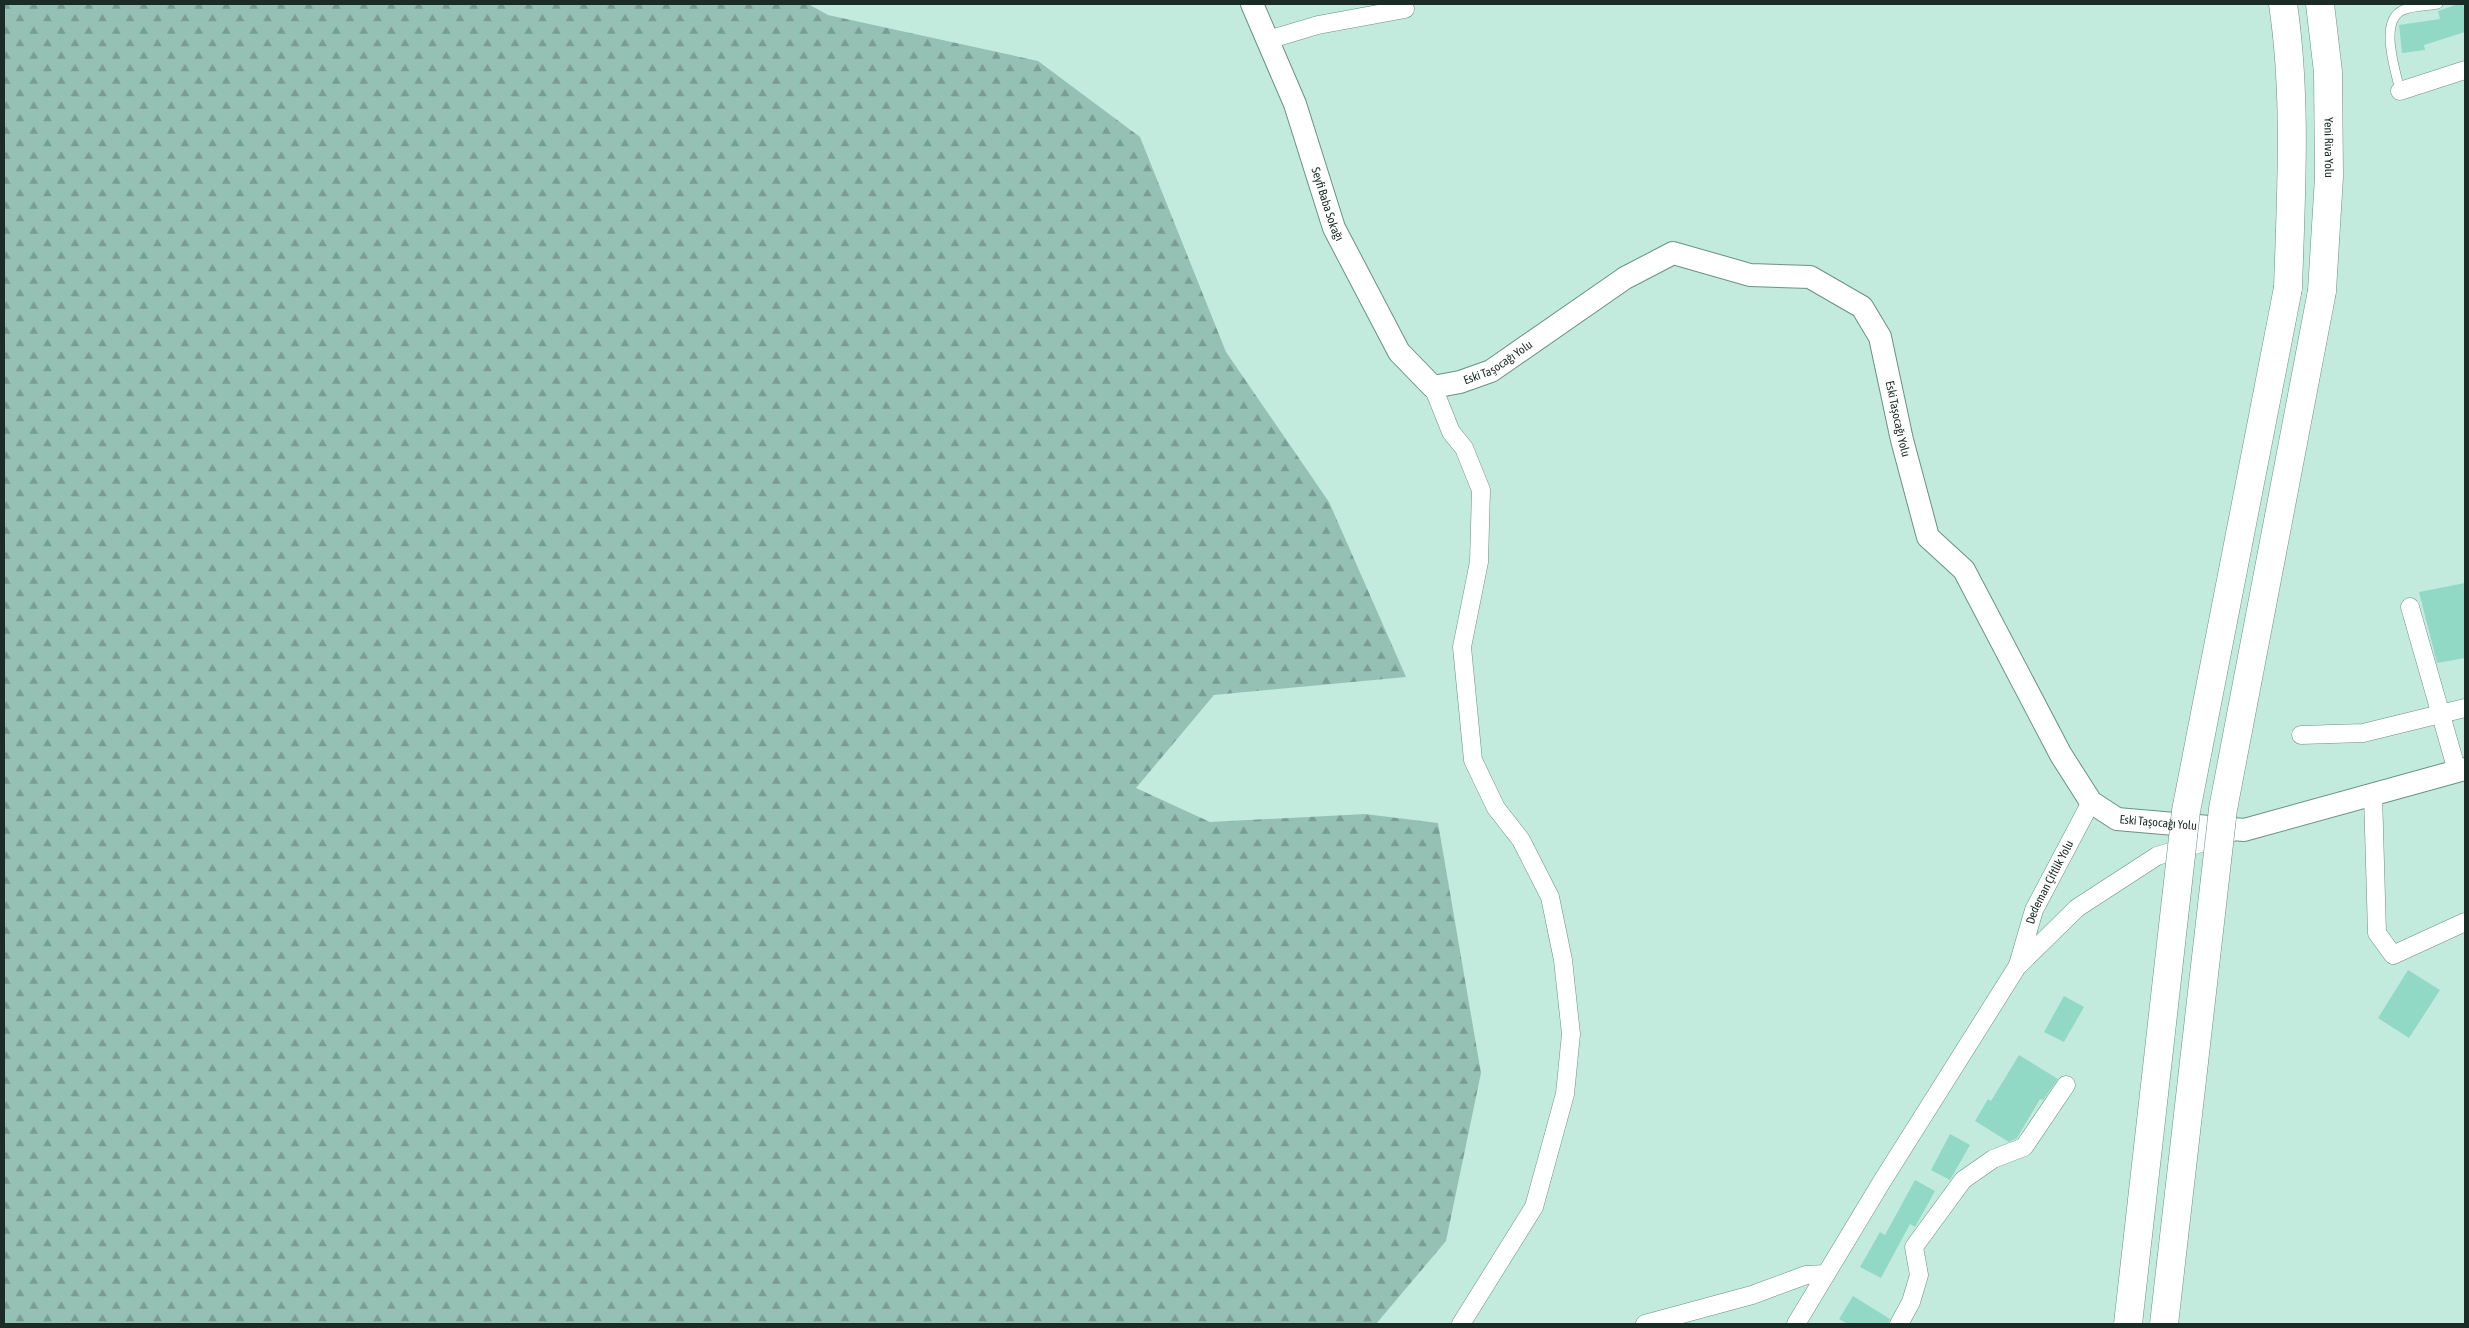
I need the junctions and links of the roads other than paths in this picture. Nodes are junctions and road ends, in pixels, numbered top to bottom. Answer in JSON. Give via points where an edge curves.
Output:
{"nodes":[{"id":1,"x":1252,"y":4,"type":"edge"},
{"id":2,"x":2283,"y":4,"type":"edge"},
{"id":3,"x":2320,"y":4,"type":"edge"},
{"id":4,"x":2438,"y":4,"type":"edge"},
{"id":5,"x":1405,"y":9,"type":"dead end"},
{"id":6,"x":1268,"y":40,"type":"junction"},
{"id":7,"x":2465,"y":70,"type":"edge"},
{"id":8,"x":2400,"y":91,"type":"joint"},
{"id":9,"x":1433,"y":387,"type":"junction"},
{"id":10,"x":2410,"y":606,"type":"dead end"},
{"id":11,"x":2465,"y":708,"type":"edge"},
{"id":12,"x":2440,"y":714,"type":"junction"},
{"id":13,"x":2301,"y":735,"type":"dead end"},
{"id":14,"x":2461,"y":770,"type":"edge"},
{"id":15,"x":2373,"y":794,"type":"junction"},
{"id":16,"x":2091,"y":802,"type":"junction"},
{"id":17,"x":2244,"y":830,"type":"junction"},
{"id":18,"x":2465,"y":922,"type":"edge"},
{"id":19,"x":2017,"y":967,"type":"junction"},
{"id":20,"x":2066,"y":1085,"type":"dead end"},
{"id":21,"x":1826,"y":1274,"type":"junction"},
{"id":22,"x":1461,"y":1324,"type":"edge"},
{"id":23,"x":1645,"y":1324,"type":"edge"},
{"id":24,"x":1796,"y":1324,"type":"edge"},
{"id":25,"x":1899,"y":1324,"type":"edge"},
{"id":26,"x":2128,"y":1324,"type":"edge"},
{"id":27,"x":2164,"y":1324,"type":"edge"}],
"edges":[{"from":1,"to":6,"type":"street","name":"Seyfi Baba Sokağı"},
{"from":2,"to":26,"type":"highway","bridge":true,"via":[[2288,38],[2292,137],[2288,288],[2186,811]]},
{"from":3,"to":27,"type":"highway","name":"Yeni Riva Yolu","bridge":true,"via":[[2328,72],[2329,177],[2322,291],[2223,808]]},
{"from":4,"to":8,"type":"lane","via":[[2403,10],[2392,20],[2389,37]]},
{"from":5,"to":6,"type":"street","via":[[1318,25]]},
{"from":6,"to":9,"type":"street","name":"Seyfi Baba Sokağı","via":[[1295,104],[1334,228],[1399,352]]},
{"from":7,"to":8,"type":"street"},
{"from":9,"to":16,"type":"street","name":"Eski Taşocağı Yolu","via":[[1491,371],[1625,278],[1673,253],[1750,274],[1810,277],[1862,307],[1880,337],[1902,440],[1928,537],[1964,570],[2061,755]]},
{"from":9,"to":22,"type":"street","via":[[1451,432],[1464,448],[1481,490],[1479,562],[1462,647],[1473,760],[1496,808],[1521,840],[1550,897],[1563,960],[1571,1034],[1565,1094],[1534,1207]]},
{"from":10,"to":12,"type":"street"},
{"from":11,"to":12,"type":"street"},
{"from":12,"to":13,"type":"street","via":[[2363,733]]},
{"from":12,"to":14,"type":"street"},
{"from":14,"to":15,"type":"street"},
{"from":15,"to":17,"type":"street"},
{"from":15,"to":18,"type":"street","via":[[2377,933],[2393,955]]},
{"from":16,"to":17,"type":"street","name":"Eski Taşocağı Yolu","via":[[2117,819]]},
{"from":16,"to":19,"type":"street","name":"Dedeman Çiftlik Yolu","via":[[2034,910]]},
{"from":17,"to":19,"type":"street","via":[[2157,856],[2077,908]]},
{"from":19,"to":21,"type":"street"},
{"from":20,"to":25,"type":"street","via":[[2024,1147],[1993,1159],[1963,1180],[1914,1247],[1919,1275],[1911,1302]]},
{"from":21,"to":23,"type":"street","via":[[1806,1275],[1752,1295]]},
{"from":21,"to":24,"type":"street"}]}
